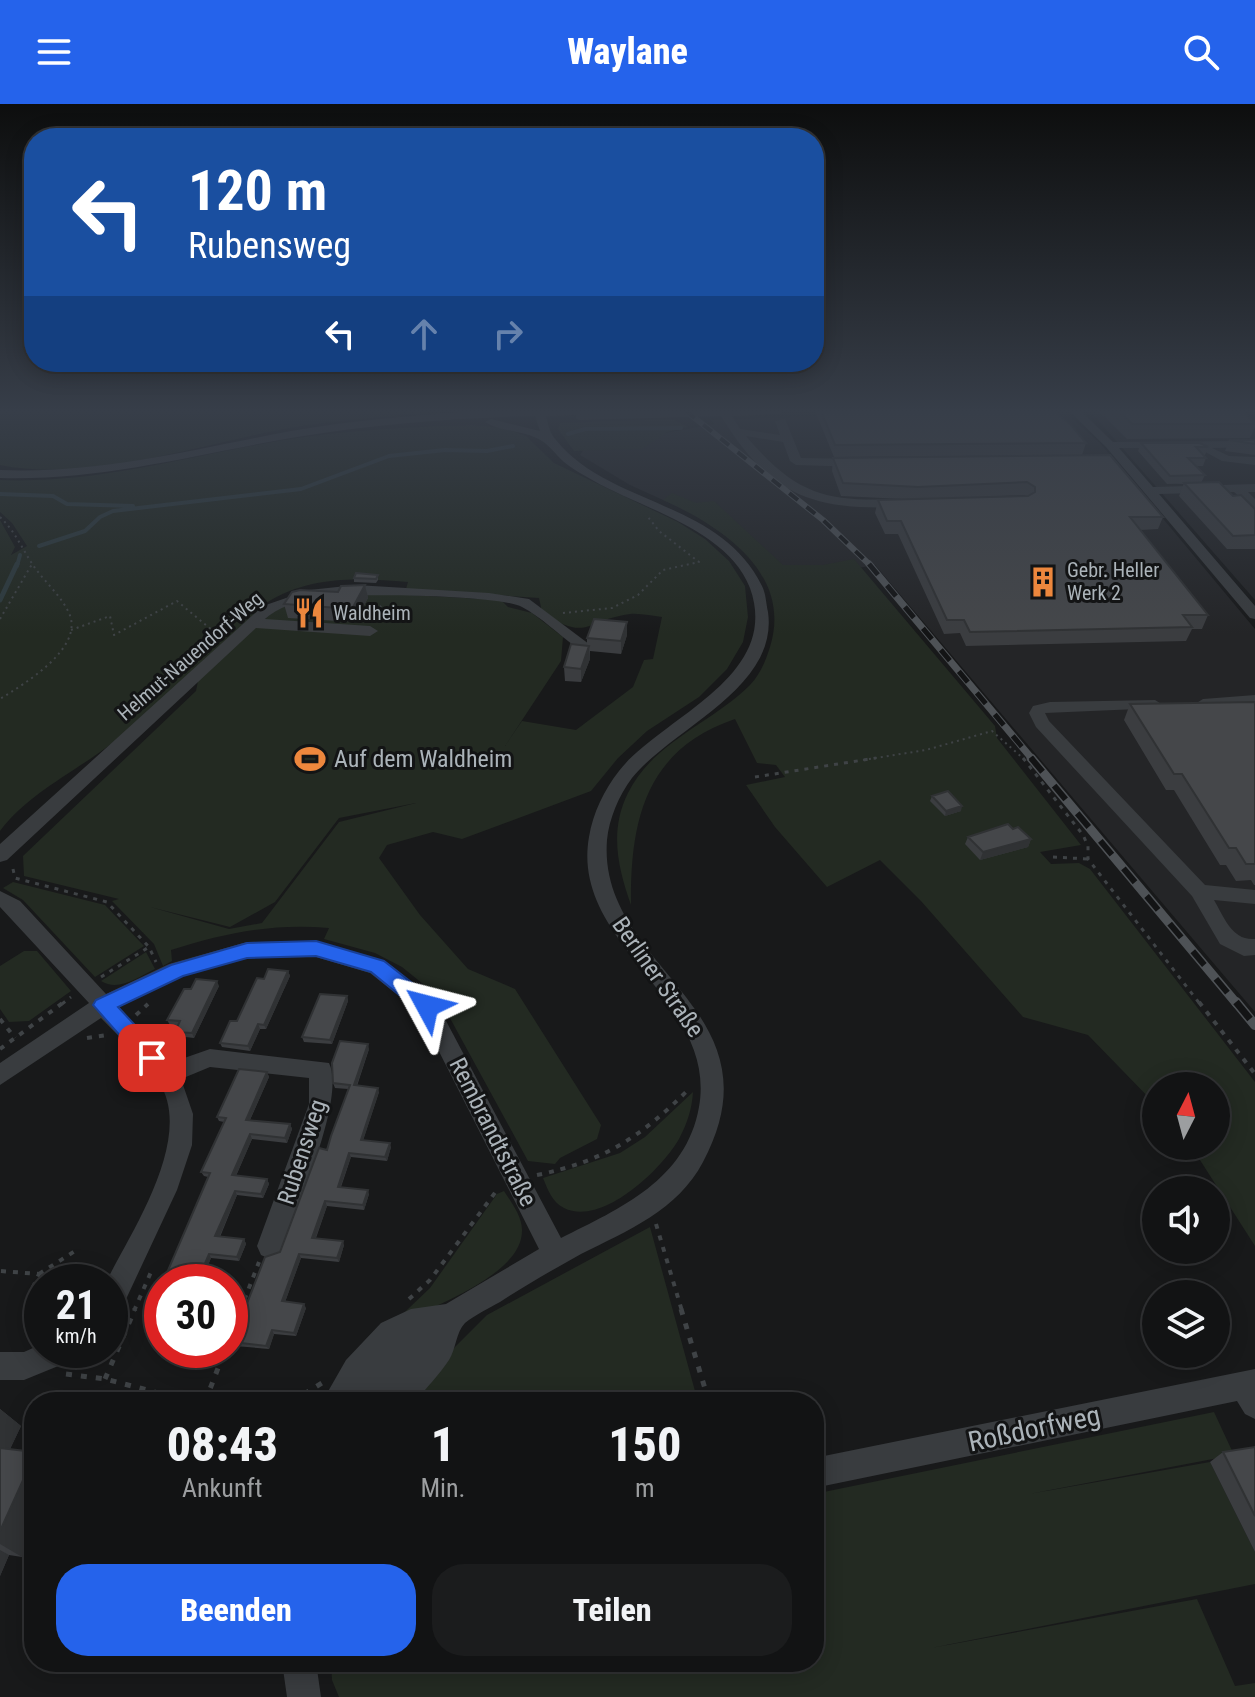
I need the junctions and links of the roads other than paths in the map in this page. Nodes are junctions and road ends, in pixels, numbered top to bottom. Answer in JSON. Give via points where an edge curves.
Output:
{"nodes":[{"id":1,"x":613,"y":485,"type":"edge"},
{"id":2,"x":793,"y":485,"type":"edge"},
{"id":3,"x":1144,"y":485,"type":"edge"},
{"id":4,"x":1255,"y":488,"type":"edge"},
{"id":5,"x":1238,"y":489,"type":"junction"},
{"id":6,"x":1149,"y":491,"type":"junction"},
{"id":7,"x":916,"y":503,"type":"edge"},
{"id":8,"x":1255,"y":506,"type":"edge"},
{"id":9,"x":1255,"y":615,"type":"edge"},
{"id":10,"x":246,"y":629,"type":"junction"},
{"id":11,"x":369,"y":631,"type":"road end"},
{"id":12,"x":581,"y":644,"type":"edge"},
{"id":13,"x":1255,"y":700,"type":"edge"},
{"id":14,"x":0,"y":855,"type":"edge"},
{"id":15,"x":1199,"y":891,"type":"junction"},
{"id":16,"x":1255,"y":897,"type":"edge"},
{"id":17,"x":0,"y":898,"type":"edge"},
{"id":18,"x":1255,"y":947,"type":"edge"},
{"id":19,"x":103,"y":1005,"type":"junction"},
{"id":20,"x":0,"y":1075,"type":"edge"},
{"id":21,"x":167,"y":1075,"type":"junction"},
{"id":22,"x":270,"y":1246,"type":"road end"},
{"id":23,"x":556,"y":1255,"type":"junction"},
{"id":24,"x":128,"y":1264,"type":"edge"},
{"id":25,"x":452,"y":1316,"type":"junction"},
{"id":26,"x":0,"y":1366,"type":"edge"},
{"id":27,"x":24,"y":1366,"type":"edge"},
{"id":28,"x":1251,"y":1390,"type":"edge"},
{"id":29,"x":332,"y":1392,"type":"edge"},
{"id":30,"x":367,"y":1392,"type":"edge"},
{"id":31,"x":404,"y":1392,"type":"edge"},
{"id":32,"x":824,"y":1471,"type":"edge"},
{"id":33,"x":300,"y":1672,"type":"edge"},
{"id":34,"x":304,"y":1697,"type":"edge"}],
"edges":[{"from":1,"to":23,"type":"street","name":"Berliner Straße","via":[[683,517],[724,545],[754,583],[762,627],[752,658],[738,678],[623,775],[607,804],[599,840],[605,893],[619,927],[686,1010],[707,1046],[713,1088],[705,1132],[683,1173],[650,1201]]},
{"from":2,"to":7,"type":"street","via":[[822,500]]},
{"from":3,"to":6,"type":"street"},
{"from":4,"to":5,"type":"street"},
{"from":5,"to":6,"type":"street"},
{"from":5,"to":8,"type":"street"},
{"from":6,"to":9,"type":"street"},
{"from":10,"to":11,"type":"street"},
{"from":10,"to":12,"type":"street","name":"Helmut-Nauendorf-Weg","via":[[268,609],[309,594],[389,590],[524,602]]},
{"from":10,"to":14,"type":"street","name":"Helmut-Nauendorf-Weg"},
{"from":13,"to":15,"type":"street","via":[[1050,707],[1037,713]]},
{"from":15,"to":16,"type":"street"},
{"from":15,"to":18,"type":"street","via":[[1227,939]]},
{"from":17,"to":19,"type":"street"},
{"from":19,"to":20,"type":"street","name":"Rembrandtstraße"},
{"from":19,"to":21,"type":"street"},
{"from":19,"to":23,"type":"street","name":"Rembrandtstraße","via":[[163,977],[247,950],[316,949],[377,967],[427,1006]]},
{"from":21,"to":22,"type":"street","name":"Rubensweg","via":[[210,1058],[321,1070],[321,1104]]},
{"from":21,"to":24,"type":"street","via":[[178,1097],[182,1131],[170,1174]]},
{"from":23,"to":25,"type":"street","name":"Berliner Straße"},
{"from":25,"to":29,"type":"street","via":[[417,1321],[388,1335],[345,1385]]},
{"from":25,"to":30,"type":"street","name":"Berliner Straße","via":[[413,1343]]},
{"from":25,"to":31,"type":"street","via":[[440,1348]]},
{"from":26,"to":27,"type":"street"},
{"from":28,"to":32,"type":"street","name":"Roßdorfweg"},
{"from":33,"to":34,"type":"street"}]}
